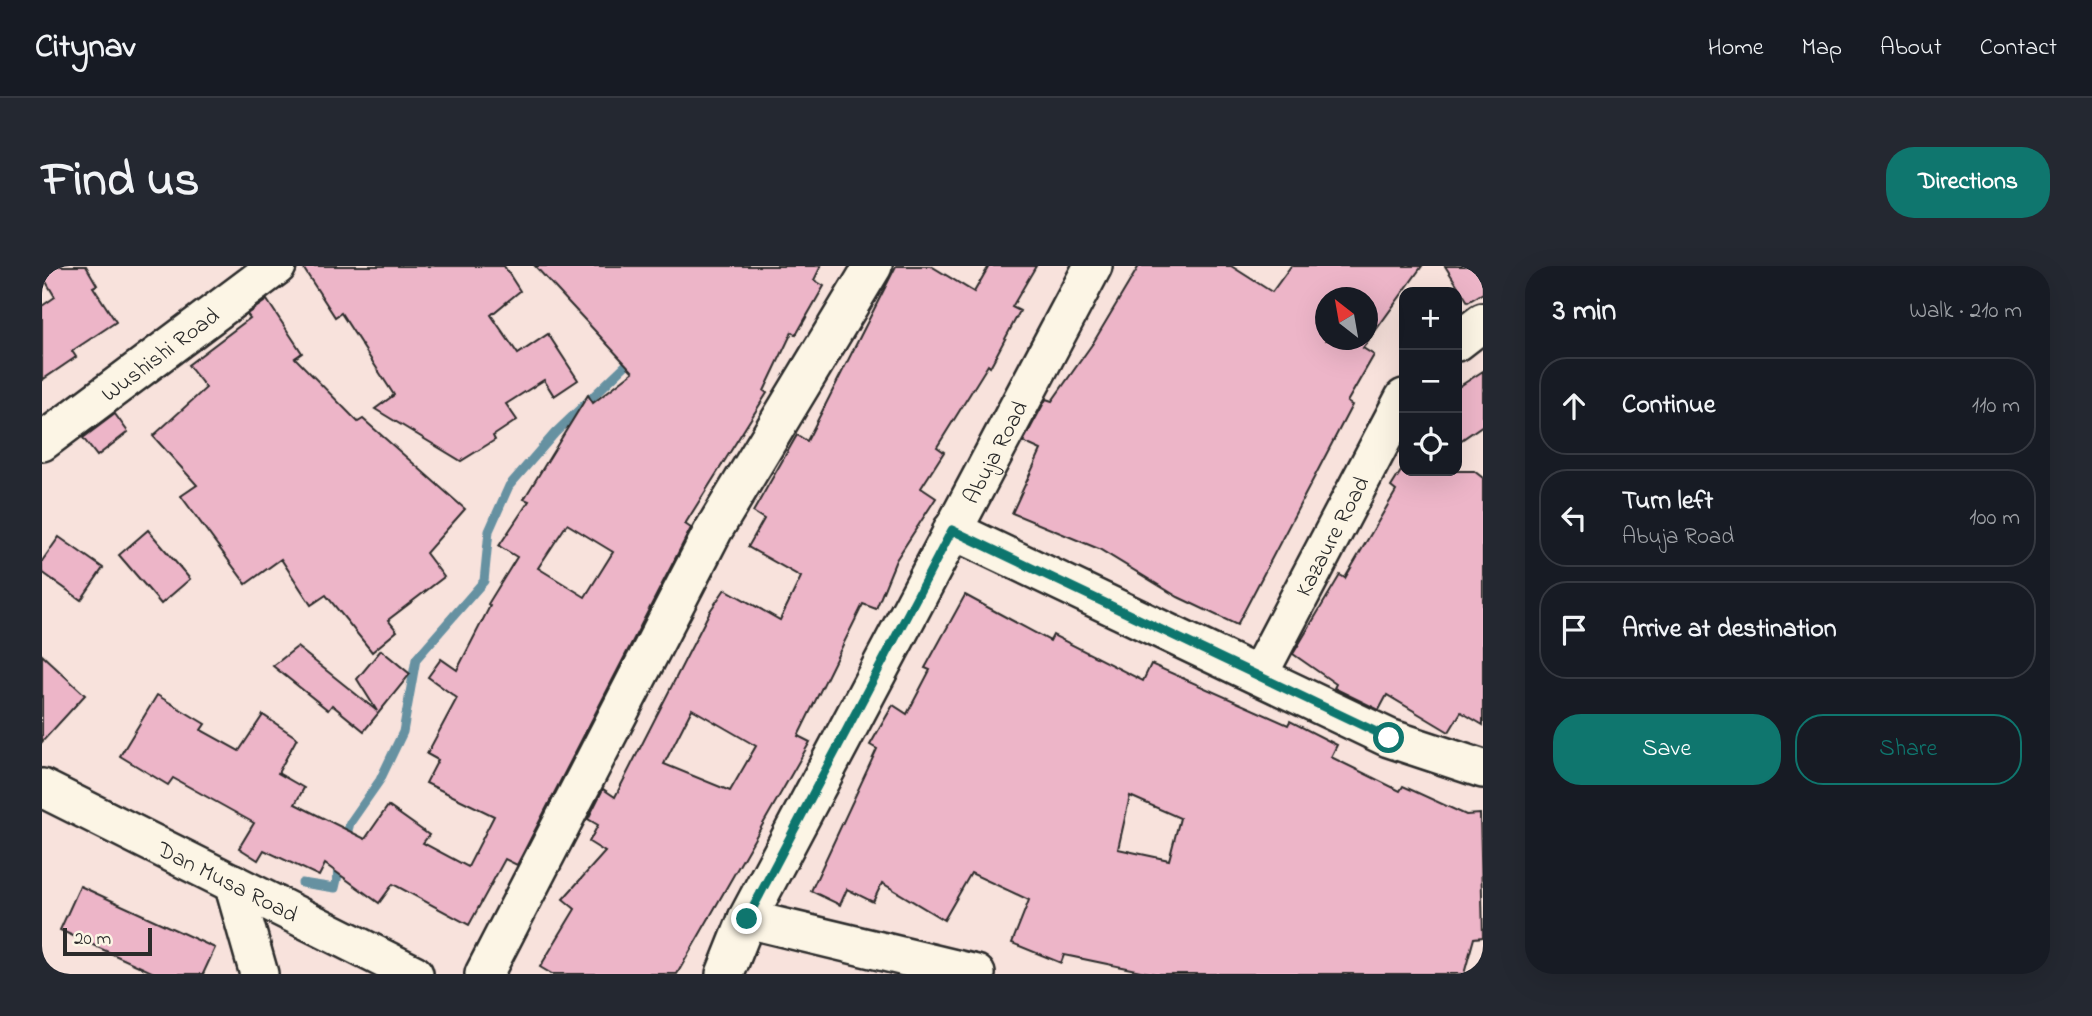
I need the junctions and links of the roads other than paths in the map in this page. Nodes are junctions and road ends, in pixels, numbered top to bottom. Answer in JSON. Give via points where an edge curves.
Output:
{"nodes":[{"id":1,"x":277,"y":266,"type":"edge"},
{"id":2,"x":873,"y":266,"type":"edge"},
{"id":3,"x":1093,"y":266,"type":"edge"},
{"id":4,"x":1483,"y":322,"type":"edge"},
{"id":5,"x":1462,"y":338,"type":"edge"},
{"id":6,"x":1399,"y":408,"type":"edge"},
{"id":7,"x":42,"y":442,"type":"edge"},
{"id":8,"x":952,"y":530,"type":"junction"},
{"id":9,"x":1259,"y":674,"type":"junction"},
{"id":10,"x":1483,"y":769,"type":"edge"},
{"id":11,"x":42,"y":788,"type":"edge"},
{"id":12,"x":233,"y":883,"type":"junction"},
{"id":13,"x":747,"y":919,"type":"junction"},
{"id":14,"x":259,"y":974,"type":"edge"},
{"id":15,"x":414,"y":974,"type":"edge"},
{"id":16,"x":484,"y":974,"type":"edge"},
{"id":17,"x":725,"y":974,"type":"edge"},
{"id":18,"x":976,"y":974,"type":"edge"}],
"edges":[{"from":1,"to":7,"type":"street","name":"Wushishi Road"},
{"from":2,"to":16,"type":"street","via":[[713,531]]},
{"from":3,"to":8,"type":"street","name":"Abuja Road"},
{"from":4,"to":5,"type":"street"},
{"from":6,"to":9,"type":"street","name":"Kazaure Road"},
{"from":8,"to":9,"type":"street"},
{"from":8,"to":13,"type":"street","name":"Abuja Road"},
{"from":9,"to":10,"type":"street","via":[[1389,738]]},
{"from":11,"to":12,"type":"street","name":"Dan Musa Road"},
{"from":12,"to":14,"type":"street"},
{"from":12,"to":15,"type":"street","name":"Dan Musa Road"},
{"from":13,"to":17,"type":"street","name":"Abuja Road"},
{"from":13,"to":18,"type":"street"}]}
